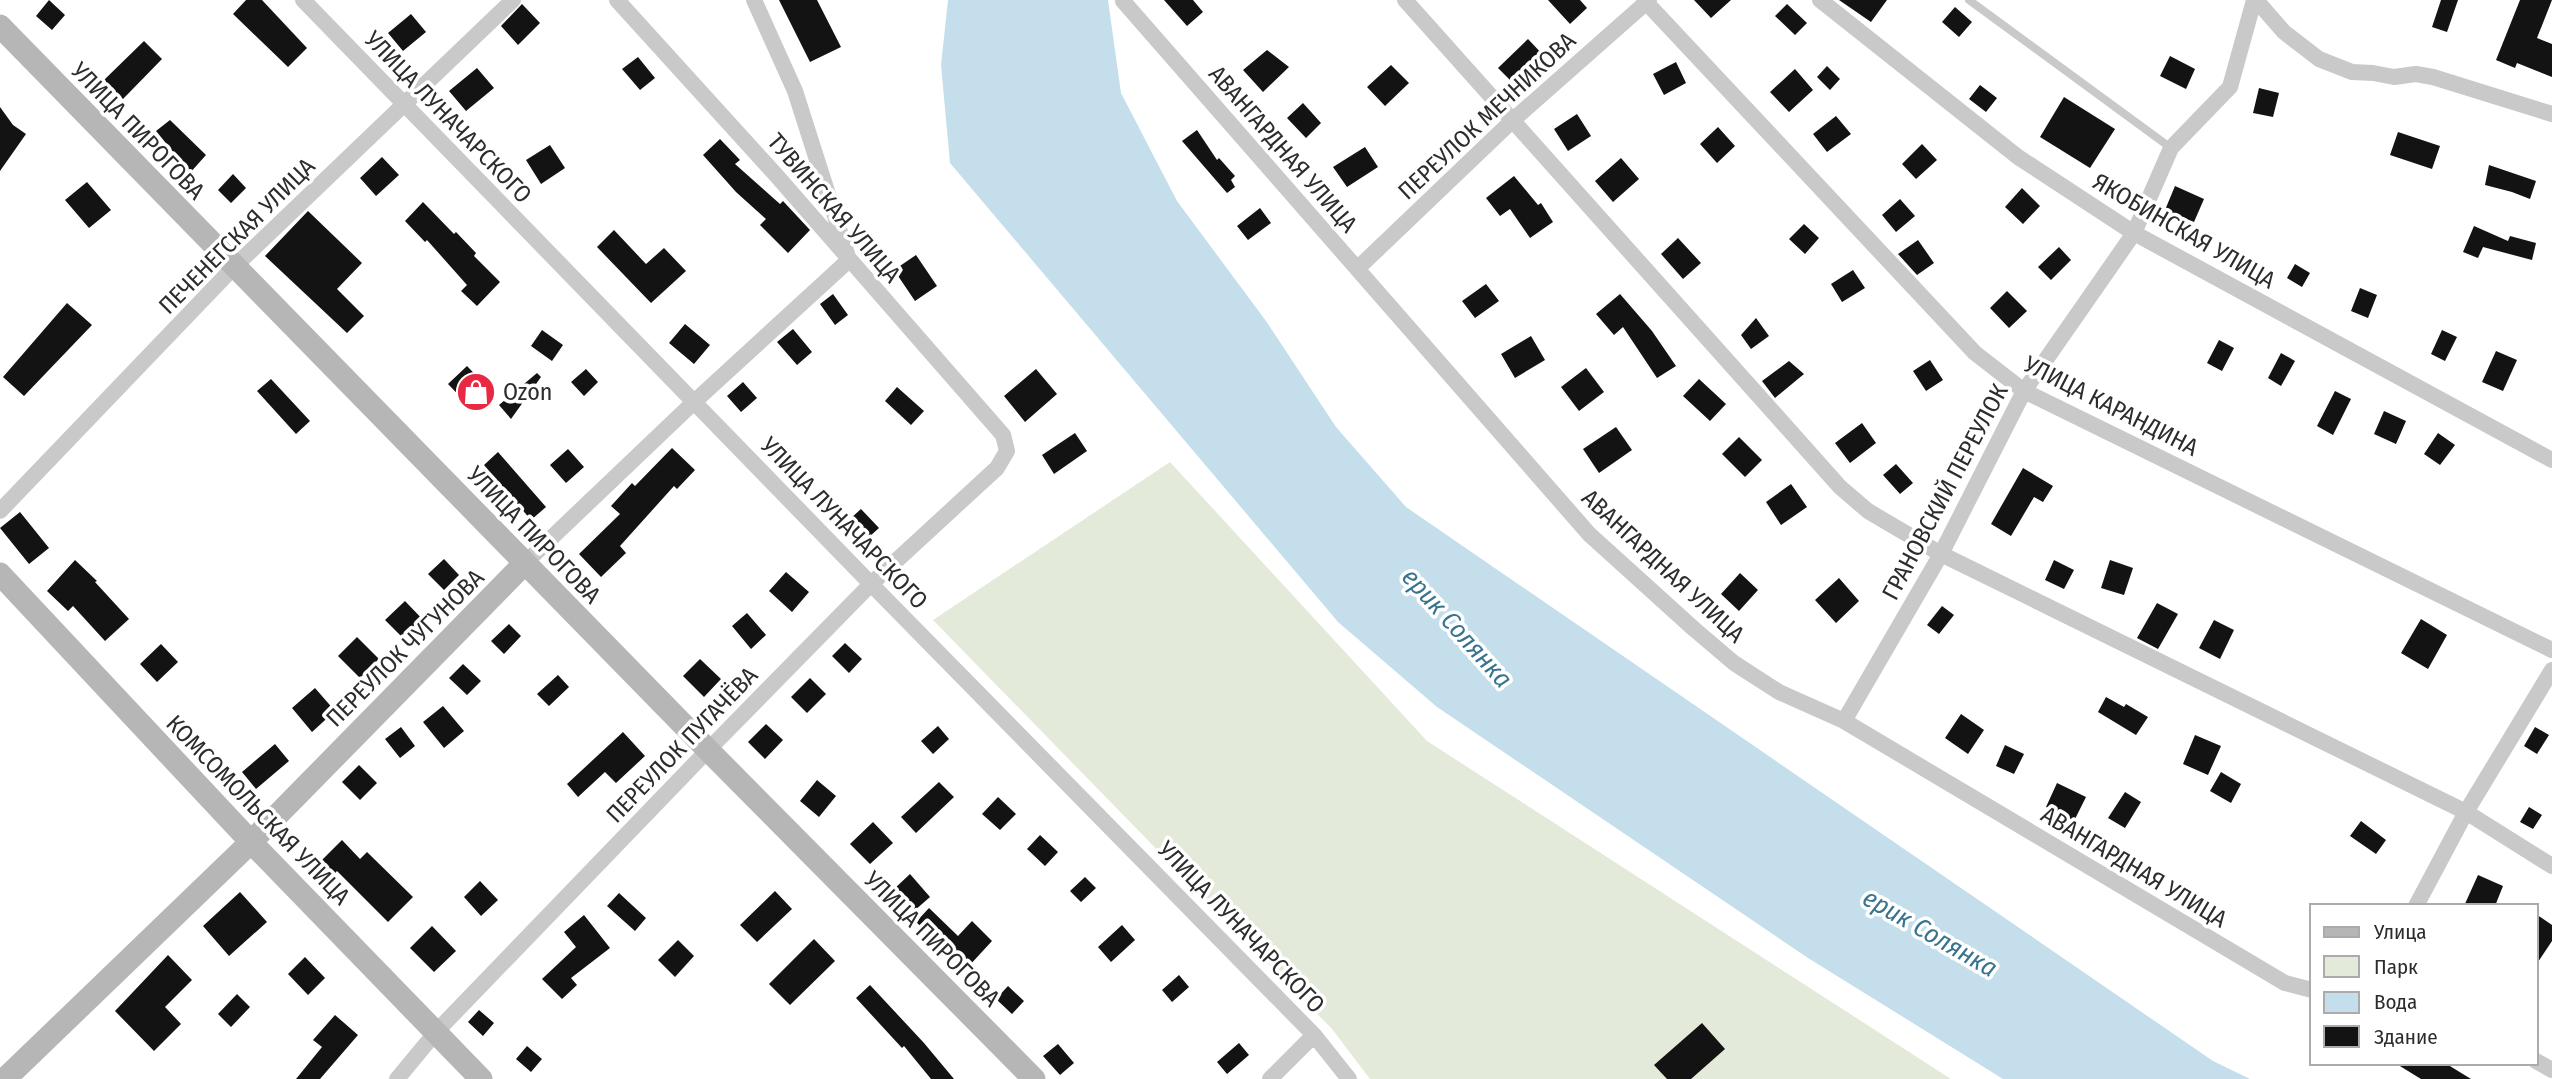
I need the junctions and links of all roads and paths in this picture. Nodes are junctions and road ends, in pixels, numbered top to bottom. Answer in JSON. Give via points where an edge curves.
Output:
{"nodes":[{"id":1,"x":303,"y":0,"type":"edge"},
{"id":2,"x":513,"y":0,"type":"edge"},
{"id":3,"x":617,"y":0,"type":"edge"},
{"id":4,"x":754,"y":0,"type":"edge"},
{"id":5,"x":1405,"y":0,"type":"edge"},
{"id":6,"x":1820,"y":0,"type":"edge"},
{"id":7,"x":1969,"y":0,"type":"edge"},
{"id":8,"x":2255,"y":0,"type":"edge"},
{"id":9,"x":1123,"y":1,"type":"edge"},
{"id":10,"x":1647,"y":1,"type":"edge"},
{"id":11,"x":0,"y":26,"type":"edge"},
{"id":12,"x":404,"y":104,"type":"junction"},
{"id":13,"x":2552,"y":114,"type":"edge"},
{"id":14,"x":1513,"y":120,"type":"junction"},
{"id":15,"x":2171,"y":148,"type":"junction"},
{"id":16,"x":2134,"y":233,"type":"junction"},
{"id":17,"x":849,"y":260,"type":"junction"},
{"id":18,"x":234,"y":267,"type":"junction"},
{"id":19,"x":1358,"y":268,"type":"junction"},
{"id":20,"x":2024,"y":391,"type":"junction"},
{"id":21,"x":694,"y":402,"type":"junction"},
{"id":22,"x":1007,"y":451,"type":"joint"},
{"id":23,"x":2552,"y":460,"type":"edge"},
{"id":24,"x":0,"y":511,"type":"edge"},
{"id":25,"x":1941,"y":554,"type":"junction"},
{"id":26,"x":525,"y":563,"type":"junction"},
{"id":27,"x":0,"y":574,"type":"edge"},
{"id":28,"x":871,"y":584,"type":"junction"},
{"id":29,"x":2552,"y":650,"type":"edge"},
{"id":30,"x":2552,"y":670,"type":"edge"},
{"id":31,"x":1844,"y":721,"type":"junction"},
{"id":32,"x":708,"y":750,"type":"junction"},
{"id":33,"x":2466,"y":812,"type":"junction"},
{"id":34,"x":251,"y":842,"type":"junction"},
{"id":35,"x":2552,"y":866,"type":"edge"},
{"id":36,"x":2417,"y":904,"type":"edge"},
{"id":37,"x":2310,"y":989,"type":"edge"},
{"id":38,"x":436,"y":1032,"type":"junction"},
{"id":39,"x":1314,"y":1035,"type":"junction"},
{"id":40,"x":8,"y":1078,"type":"edge"},
{"id":41,"x":397,"y":1079,"type":"edge"},
{"id":42,"x":481,"y":1079,"type":"edge"},
{"id":43,"x":1034,"y":1079,"type":"edge"},
{"id":44,"x":1270,"y":1079,"type":"edge"},
{"id":45,"x":1349,"y":1079,"type":"edge"}],
"edges":[{"from":1,"to":12,"type":"street","name":"УЛИЦА ЛУНАЧАРСКОГО"},
{"from":2,"to":12,"type":"street","name":"ПЕЧЕНЕГСКАЯ УЛИЦА"},
{"from":3,"to":17,"type":"street","name":"ТУВИНСКАЯ УЛИЦА"},
{"from":4,"to":17,"type":"street","via":[[795,90]]},
{"from":5,"to":14,"type":"street"},
{"from":6,"to":16,"type":"street","name":"ЯКОБИНСКАЯ УЛИЦА","via":[[2018,157]]},
{"from":7,"to":15,"type":"lane"},
{"from":8,"to":13,"type":"street","via":[[2284,32],[2319,59],[2341,68],[2394,77],[2433,77]]},
{"from":8,"to":15,"type":"street","name":"ГРАНОВСКИЙ ПЕРЕУЛОК","via":[[2230,87]]},
{"from":9,"to":19,"type":"street","name":"АВАНГАРДНАЯ УЛИЦА"},
{"from":10,"to":14,"type":"street","name":"ПЕРЕУЛОК МЕЧНИКОВА"},
{"from":10,"to":20,"type":"street","name":"УЛИЦА КАРАНДИНА","via":[[1975,353]]},
{"from":11,"to":18,"type":"main road","name":"УЛИЦА ПИРОГОВА"},
{"from":12,"to":18,"type":"street","name":"ПЕЧЕНЕГСКАЯ УЛИЦА"},
{"from":12,"to":21,"type":"street","name":"УЛИЦА ЛУНАЧАРСКОГО"},
{"from":14,"to":19,"type":"street","name":"ПЕРЕУЛОК МЕЧНИКОВА"},
{"from":14,"to":25,"type":"street","via":[[1840,487],[1868,511]]},
{"from":15,"to":16,"type":"street","name":"ГРАНОВСКИЙ ПЕРЕУЛОК"},
{"from":16,"to":20,"type":"street","name":"ГРАНОВСКИЙ ПЕРЕУЛОК"},
{"from":16,"to":23,"type":"street","name":"ЯКОБИНСКАЯ УЛИЦА"},
{"from":17,"to":21,"type":"street","name":"ПЕРЕУЛОК ЧУГУНОВА"},
{"from":17,"to":22,"type":"street","name":"ТУВИНСКАЯ УЛИЦА","via":[[1003,435]]},
{"from":18,"to":24,"type":"street","name":"ПЕЧЕНЕГСКАЯ УЛИЦА"},
{"from":18,"to":26,"type":"main road","name":"УЛИЦА ПИРОГОВА"},
{"from":19,"to":31,"type":"street","name":"АВАНГАРДНАЯ УЛИЦА","via":[[1589,534],[1734,663],[1779,692]]},
{"from":20,"to":25,"type":"street","name":"ГРАНОВСКИЙ ПЕРЕУЛОК"},
{"from":20,"to":29,"type":"street","name":"УЛИЦА КАРАНДИНА"},
{"from":21,"to":26,"type":"street","name":"ПЕРЕУЛОК ЧУГУНОВА"},
{"from":21,"to":28,"type":"street","name":"УЛИЦА ЛУНАЧАРСКОГО"},
{"from":22,"to":28,"type":"street","name":"ПЕРЕУЛОК ПУГАЧЁВА","via":[[997,468]]},
{"from":25,"to":31,"type":"street","name":"ГРАНОВСКИЙ ПЕРЕУЛОК"},
{"from":25,"to":33,"type":"street"},
{"from":26,"to":32,"type":"main road","name":"УЛИЦА ПИРОГОВА"},
{"from":26,"to":34,"type":"main road","name":"ПЕРЕУЛОК ЧУГУНОВА"},
{"from":27,"to":34,"type":"main road","name":"КОМСОМОЛЬСКАЯ УЛИЦА"},
{"from":28,"to":32,"type":"street","name":"ПЕРЕУЛОК ПУГАЧЁВА"},
{"from":28,"to":39,"type":"street","name":"УЛИЦА ЛУНАЧАРСКОГО"},
{"from":30,"to":33,"type":"street"},
{"from":31,"to":37,"type":"street","name":"АВАНГАРДНАЯ УЛИЦА","via":[[2285,983]]},
{"from":32,"to":38,"type":"street","name":"ПЕРЕУЛОК ПУГАЧЁВА"},
{"from":32,"to":43,"type":"main road","name":"УЛИЦА ПИРОГОВА"},
{"from":33,"to":35,"type":"street"},
{"from":33,"to":36,"type":"street"},
{"from":34,"to":38,"type":"main road","name":"КОМСОМОЛЬСКАЯ УЛИЦА"},
{"from":34,"to":40,"type":"main road","name":"ПЕРЕУЛОК ЧУГУНОВА"},
{"from":38,"to":41,"type":"street","name":"ПЕРЕУЛОК ПУГАЧЁВА"},
{"from":38,"to":42,"type":"main road","name":"КОМСОМОЛЬСКАЯ УЛИЦА"},
{"from":39,"to":44,"type":"street"},
{"from":39,"to":45,"type":"street","name":"УЛИЦА ЛУНАЧАРСКОГО"}]}
